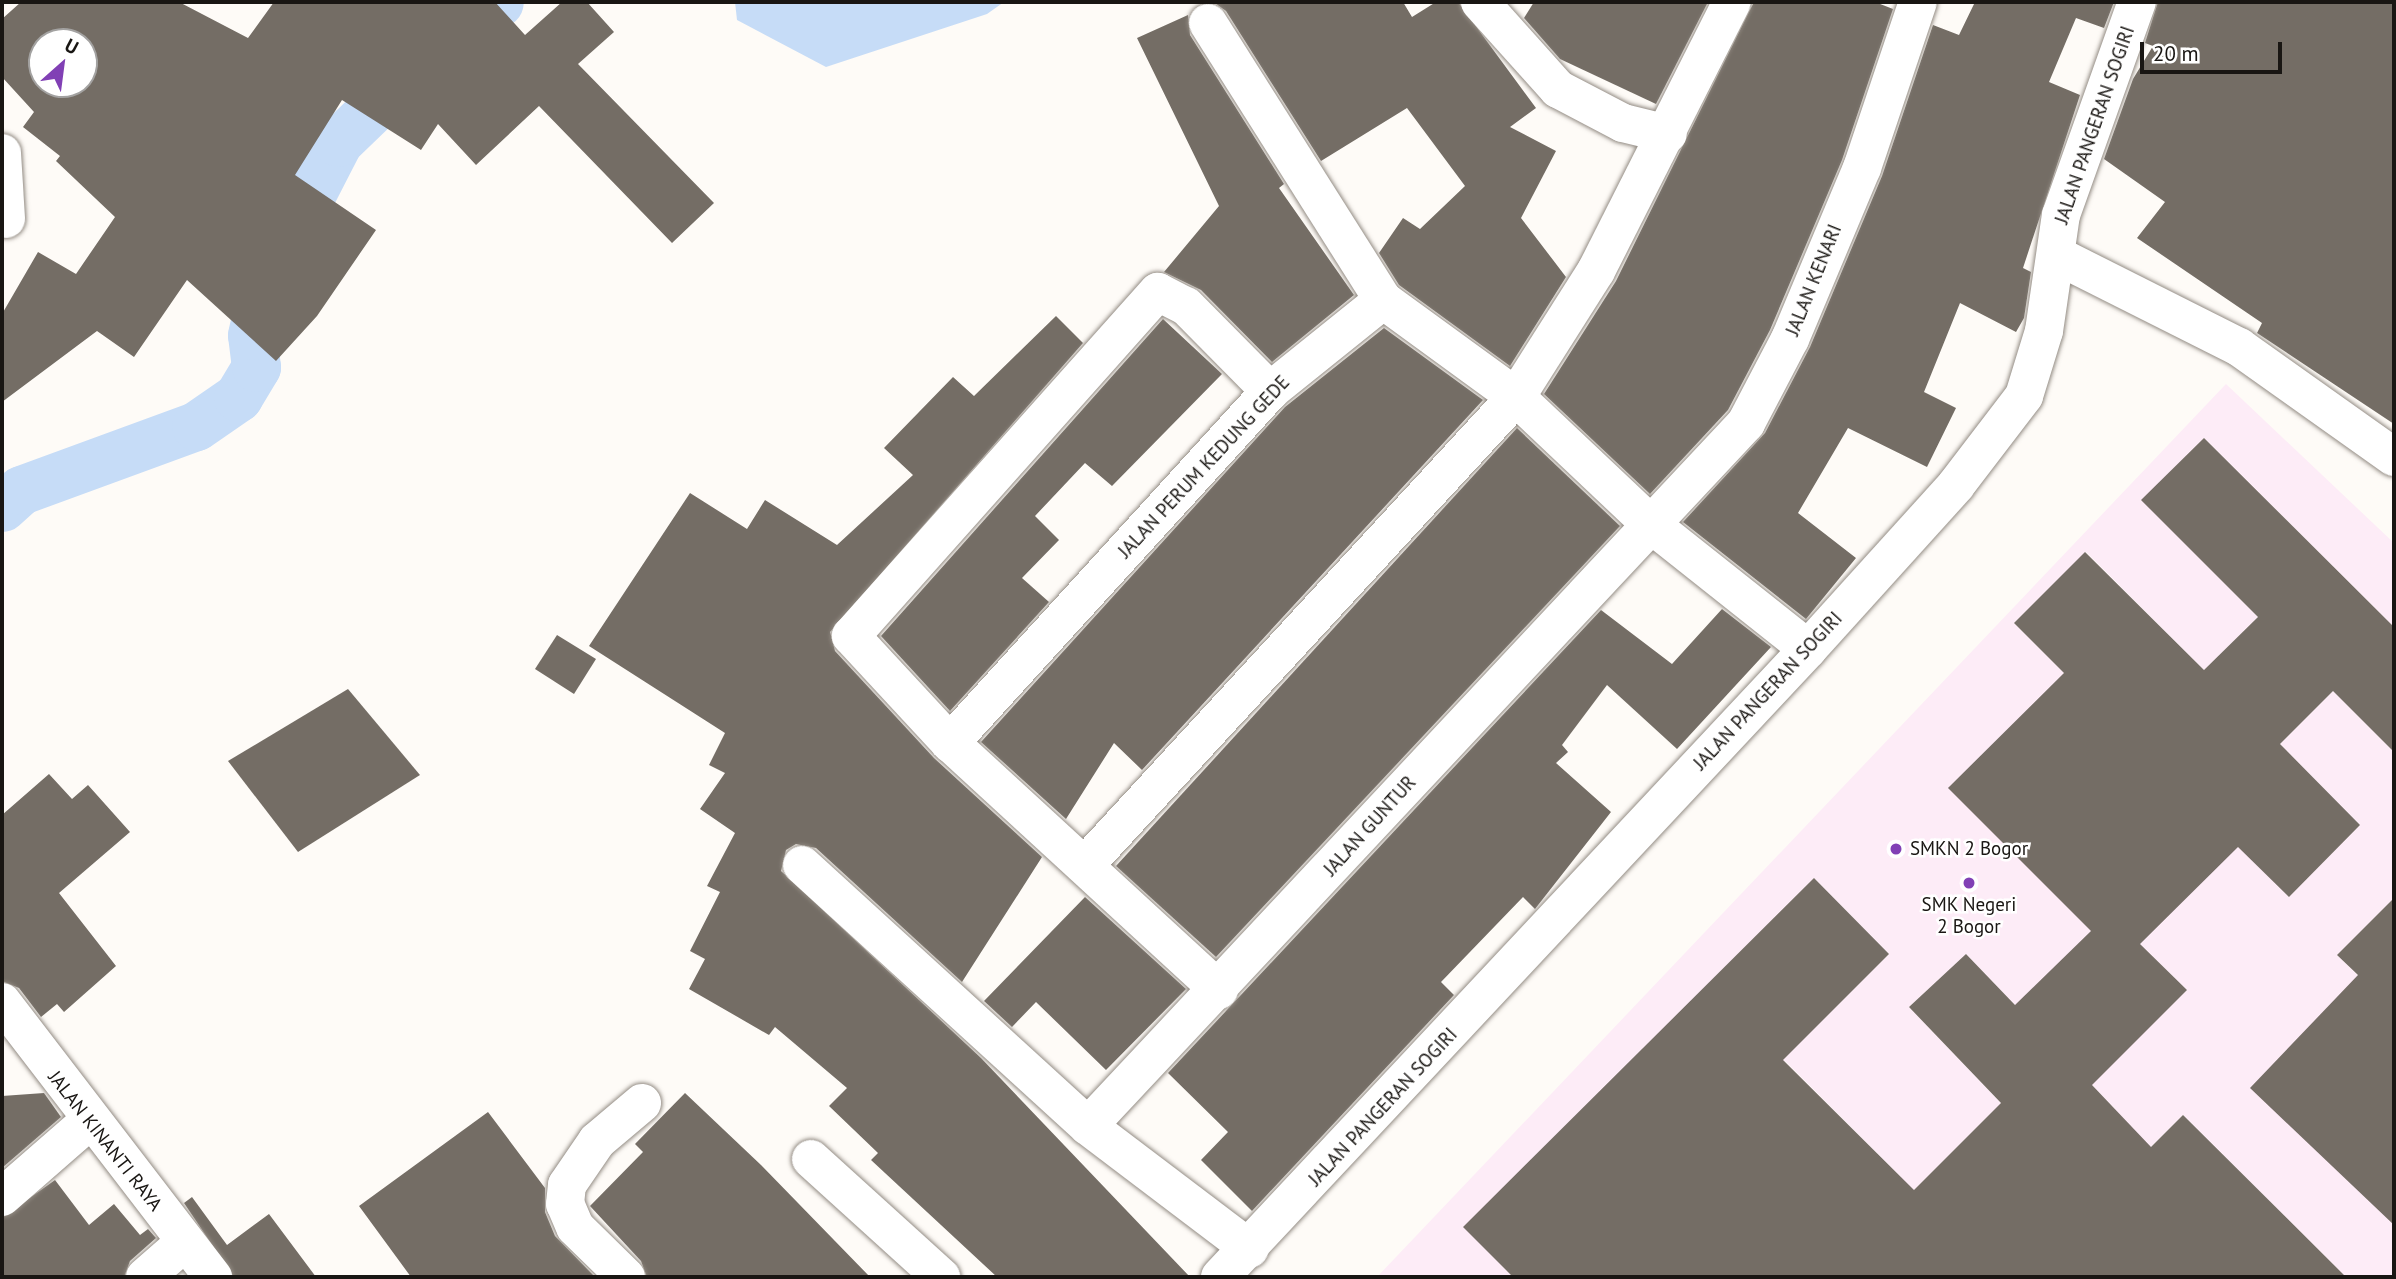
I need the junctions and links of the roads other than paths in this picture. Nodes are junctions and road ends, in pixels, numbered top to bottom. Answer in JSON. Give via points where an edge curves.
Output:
{"nodes":[{"id":1,"x":1480,"y":2,"type":"edge"},
{"id":2,"x":1732,"y":2,"type":"edge"},
{"id":3,"x":1918,"y":2,"type":"edge"},
{"id":4,"x":2137,"y":2,"type":"edge"},
{"id":5,"x":1208,"y":23,"type":"dead end"},
{"id":6,"x":1668,"y":134,"type":"junction"},
{"id":7,"x":2,"y":153,"type":"edge"},
{"id":8,"x":6,"y":219,"type":"dead end"},
{"id":9,"x":2057,"y":256,"type":"junction"},
{"id":10,"x":1382,"y":300,"type":"junction"},
{"id":11,"x":1270,"y":391,"type":"junction"},
{"id":12,"x":1516,"y":397,"type":"junction"},
{"id":13,"x":2394,"y":457,"type":"edge"},
{"id":14,"x":1648,"y":522,"type":"junction"},
{"id":15,"x":1808,"y":649,"type":"junction"},
{"id":16,"x":950,"y":743,"type":"junction"},
{"id":17,"x":802,"y":865,"type":"dead end"},
{"id":18,"x":1086,"y":866,"type":"junction"},
{"id":19,"x":1219,"y":990,"type":"junction"},
{"id":20,"x":2,"y":1002,"type":"edge"},
{"id":21,"x":642,"y":1103,"type":"dead end"},
{"id":22,"x":89,"y":1121,"type":"junction"},
{"id":23,"x":1088,"y":1126,"type":"junction"},
{"id":24,"x":811,"y":1159,"type":"dead end"},
{"id":25,"x":2,"y":1197,"type":"edge"},
{"id":26,"x":184,"y":1243,"type":"junction"},
{"id":27,"x":1250,"y":1249,"type":"junction"},
{"id":28,"x":145,"y":1277,"type":"edge"},
{"id":29,"x":213,"y":1277,"type":"edge"},
{"id":30,"x":626,"y":1277,"type":"edge"},
{"id":31,"x":941,"y":1277,"type":"edge"},
{"id":32,"x":1220,"y":1277,"type":"edge"}],
"edges":[{"from":1,"to":6,"type":"street","via":[[1558,89],[1623,122]]},
{"from":2,"to":6,"type":"street"},
{"from":3,"to":14,"type":"street","name":"JALAN KENARI","via":[[1867,156],[1790,339],[1746,423]]},
{"from":4,"to":9,"type":"street","name":"JALAN PANGERAN SOGIRI","via":[[2061,215]]},
{"from":5,"to":10,"type":"street"},
{"from":6,"to":12,"type":"street","via":[[1596,271]]},
{"from":7,"to":8,"type":"street"},
{"from":9,"to":13,"type":"street","via":[[2238,347]]},
{"from":9,"to":15,"type":"street","name":"JALAN PANGERAN SOGIRI","via":[[2024,396],[1956,485]]},
{"from":10,"to":11,"type":"street","name":"JALAN PERUM KEDUNG GEDE"},
{"from":10,"to":12,"type":"street"},
{"from":11,"to":16,"type":"street","name":"JALAN PERUM KEDUNG GEDE"},
{"from":11,"to":16,"type":"street","via":[[1173,295],[1158,292],[1146,302],[851,636]]},
{"from":12,"to":14,"type":"street"},
{"from":12,"to":18,"type":"street"},
{"from":14,"to":15,"type":"street"},
{"from":14,"to":19,"type":"street","name":"JALAN GUNTUR"},
{"from":15,"to":27,"type":"street","name":"JALAN PANGERAN SOGIRI"},
{"from":16,"to":18,"type":"street"},
{"from":17,"to":23,"type":"street"},
{"from":18,"to":19,"type":"street"},
{"from":19,"to":23,"type":"street","name":"JALAN GUNTUR"},
{"from":20,"to":22,"type":"street","name":"JALAN KINANTI RAYA"},
{"from":21,"to":30,"type":"street","via":[[597,1141],[567,1185],[565,1204],[575,1227]]},
{"from":22,"to":25,"type":"street"},
{"from":22,"to":26,"type":"street","name":"JALAN KINANTI RAYA"},
{"from":23,"to":27,"type":"street"},
{"from":24,"to":31,"type":"street"},
{"from":26,"to":28,"type":"street"},
{"from":26,"to":29,"type":"street","name":"JALAN KINANTI RAYA"},
{"from":27,"to":32,"type":"street","name":"JALAN PANGERAN SOGIRI"}]}
